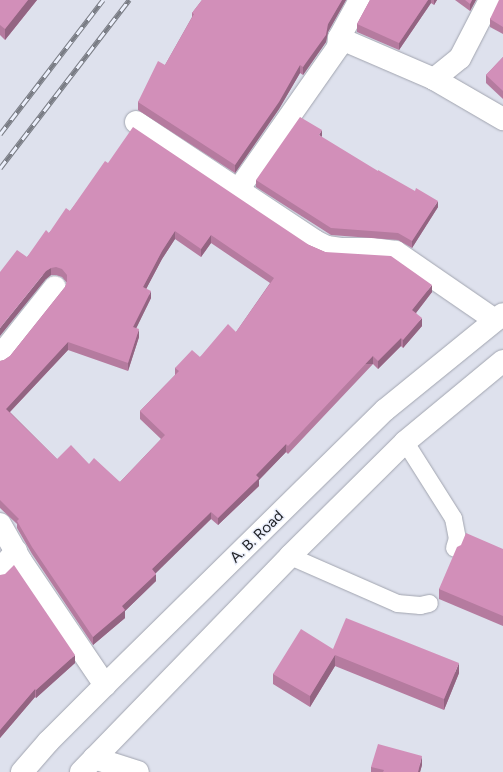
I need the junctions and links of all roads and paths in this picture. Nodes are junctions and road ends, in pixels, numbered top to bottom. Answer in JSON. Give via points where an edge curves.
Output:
{"nodes":[{"id":1,"x":360,"y":0,"type":"edge"},
{"id":2,"x":490,"y":0,"type":"edge"},
{"id":3,"x":339,"y":38,"type":"junction"},
{"id":4,"x":434,"y":79,"type":"junction"},
{"id":5,"x":503,"y":119,"type":"edge"},
{"id":6,"x":136,"y":122,"type":"dead end"},
{"id":7,"x":238,"y":190,"type":"junction"},
{"id":8,"x":55,"y":287,"type":"dead end"},
{"id":9,"x":499,"y":317,"type":"edge"},
{"id":10,"x":0,"y":356,"type":"edge"},
{"id":11,"x":503,"y":361,"type":"edge"},
{"id":12,"x":406,"y":442,"type":"junction"},
{"id":13,"x":0,"y":524,"type":"edge"},
{"id":14,"x":454,"y":548,"type":"dead end"},
{"id":15,"x":16,"y":551,"type":"junction"},
{"id":16,"x":290,"y":556,"type":"junction"},
{"id":17,"x":0,"y":570,"type":"edge"},
{"id":18,"x":429,"y":602,"type":"dead end"},
{"id":19,"x":105,"y":685,"type":"junction"},
{"id":20,"x":88,"y":765,"type":"edge"},
{"id":21,"x":22,"y":772,"type":"edge"},
{"id":22,"x":138,"y":772,"type":"edge"}],
"edges":[{"from":1,"to":3,"type":"street"},
{"from":2,"to":4,"type":"street","via":[[460,58]]},
{"from":3,"to":4,"type":"street"},
{"from":3,"to":7,"type":"street","via":[[338,47]]},
{"from":4,"to":5,"type":"street"},
{"from":6,"to":7,"type":"street"},
{"from":7,"to":9,"type":"street","via":[[327,247],[396,252]]},
{"from":8,"to":10,"type":"street"},
{"from":9,"to":19,"type":"street","name":"A. B. Road","via":[[385,410]]},
{"from":11,"to":12,"type":"street"},
{"from":12,"to":14,"type":"lane","via":[[453,518],[456,538]]},
{"from":12,"to":16,"type":"street"},
{"from":13,"to":15,"type":"street"},
{"from":15,"to":17,"type":"street"},
{"from":15,"to":19,"type":"street"},
{"from":16,"to":18,"type":"lane","via":[[397,603],[420,605]]},
{"from":16,"to":20,"type":"street"},
{"from":19,"to":21,"type":"street","name":"A. B. Road"},
{"from":20,"to":22,"type":"street"}]}
